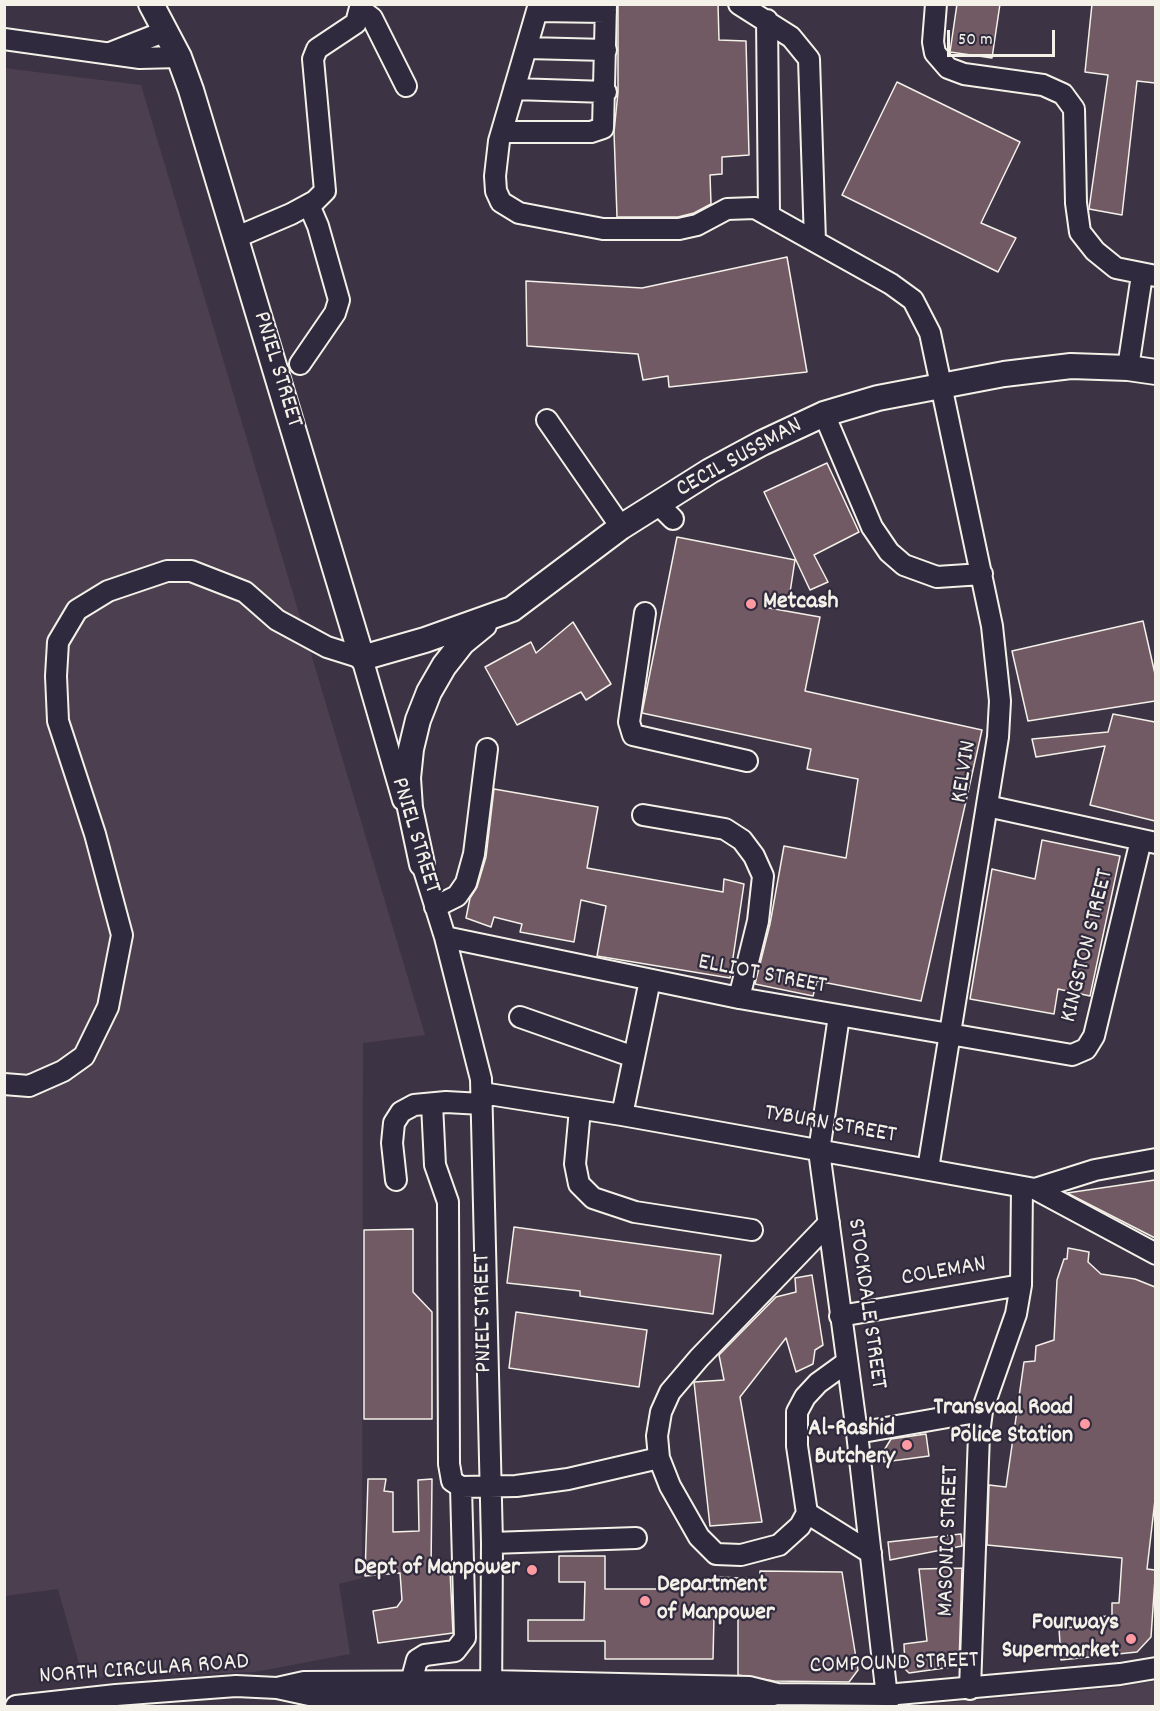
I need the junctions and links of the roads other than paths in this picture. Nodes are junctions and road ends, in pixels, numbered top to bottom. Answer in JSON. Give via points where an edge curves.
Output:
{"nodes":[{"id":1,"x":151,"y":4,"type":"edge"},
{"id":2,"x":739,"y":4,"type":"edge"},
{"id":3,"x":936,"y":4,"type":"edge"},
{"id":4,"x":360,"y":7,"type":"edge"},
{"id":5,"x":538,"y":8,"type":"edge"},
{"id":6,"x":606,"y":8,"type":"edge"},
{"id":7,"x":767,"y":20,"type":"junction"},
{"id":8,"x":166,"y":32,"type":"junction"},
{"id":9,"x":4,"y":39,"type":"edge"},
{"id":10,"x":527,"y":48,"type":"junction"},
{"id":11,"x":606,"y":50,"type":"junction"},
{"id":12,"x":110,"y":53,"type":"junction"},
{"id":13,"x":179,"y":57,"type":"junction"},
{"id":14,"x":406,"y":86,"type":"dead end"},
{"id":15,"x":514,"y":89,"type":"junction"},
{"id":16,"x":606,"y":92,"type":"junction"},
{"id":17,"x":502,"y":132,"type":"junction"},
{"id":18,"x":309,"y":205,"type":"junction"},
{"id":19,"x":768,"y":213,"type":"junction"},
{"id":20,"x":237,"y":237,"type":"junction"},
{"id":21,"x":815,"y":241,"type":"junction"},
{"id":22,"x":1149,"y":275,"type":"edge"},
{"id":23,"x":300,"y":364,"type":"dead end"},
{"id":24,"x":1128,"y":368,"type":"junction"},
{"id":25,"x":1155,"y":372,"type":"edge"},
{"id":26,"x":941,"y":385,"type":"junction"},
{"id":27,"x":824,"y":414,"type":"junction"},
{"id":28,"x":547,"y":420,"type":"dead end"},
{"id":29,"x":621,"y":527,"type":"junction"},
{"id":30,"x":982,"y":574,"type":"junction"},
{"id":31,"x":512,"y":609,"type":"junction"},
{"id":32,"x":645,"y":613,"type":"dead end"},
{"id":33,"x":362,"y":658,"type":"junction"},
{"id":34,"x":487,"y":749,"type":"dead end"},
{"id":35,"x":747,"y":761,"type":"dead end"},
{"id":36,"x":987,"y":806,"type":"junction"},
{"id":37,"x":643,"y":814,"type":"dead end"},
{"id":38,"x":1148,"y":842,"type":"edge"},
{"id":39,"x":422,"y":864,"type":"junction"},
{"id":40,"x":435,"y":906,"type":"junction"},
{"id":41,"x":445,"y":937,"type":"junction"},
{"id":42,"x":650,"y":980,"type":"junction"},
{"id":43,"x":739,"y":999,"type":"junction"},
{"id":44,"x":839,"y":1016,"type":"junction"},
{"id":45,"x":520,"y":1017,"type":"dead end"},
{"id":46,"x":950,"y":1034,"type":"junction"},
{"id":47,"x":1072,"y":1055,"type":"joint"},
{"id":48,"x":634,"y":1057,"type":"junction"},
{"id":49,"x":4,"y":1084,"type":"edge"},
{"id":50,"x":482,"y":1098,"type":"junction"},
{"id":51,"x":432,"y":1104,"type":"junction"},
{"id":52,"x":580,"y":1109,"type":"junction"},
{"id":53,"x":622,"y":1115,"type":"junction"},
{"id":54,"x":819,"y":1150,"type":"junction"},
{"id":55,"x":1155,"y":1159,"type":"edge"},
{"id":56,"x":928,"y":1169,"type":"junction"},
{"id":57,"x":396,"y":1180,"type":"dead end"},
{"id":58,"x":1028,"y":1188,"type":"junction"},
{"id":59,"x":829,"y":1223,"type":"junction"},
{"id":60,"x":752,"y":1230,"type":"dead end"},
{"id":61,"x":1155,"y":1254,"type":"edge"},
{"id":62,"x":1021,"y":1285,"type":"junction"},
{"id":63,"x":840,"y":1316,"type":"junction"},
{"id":64,"x":847,"y":1362,"type":"junction"},
{"id":65,"x":982,"y":1411,"type":"junction"},
{"id":66,"x":857,"y":1433,"type":"junction"},
{"id":67,"x":659,"y":1458,"type":"junction"},
{"id":68,"x":461,"y":1487,"type":"junction"},
{"id":69,"x":490,"y":1487,"type":"junction"},
{"id":70,"x":807,"y":1513,"type":"junction"},
{"id":71,"x":636,"y":1538,"type":"dead end"},
{"id":72,"x":492,"y":1543,"type":"junction"},
{"id":73,"x":871,"y":1553,"type":"junction"},
{"id":74,"x":1155,"y":1668,"type":"edge"},
{"id":75,"x":970,"y":1689,"type":"junction"},
{"id":76,"x":409,"y":1691,"type":"junction"},
{"id":77,"x":777,"y":1694,"type":"junction"},
{"id":78,"x":491,"y":1696,"type":"edge"},
{"id":79,"x":609,"y":1701,"type":"junction"},
{"id":80,"x":887,"y":1701,"type":"edge"},
{"id":81,"x":16,"y":1707,"type":"edge"},
{"id":82,"x":427,"y":1707,"type":"edge"},
{"id":83,"x":586,"y":1707,"type":"edge"}],
"edges":[{"from":1,"to":8,"type":"main road","name":"PNIEL STREET"},
{"from":2,"to":7,"type":"street"},
{"from":3,"to":22,"type":"street","via":[[935,53],[948,68],[964,74],[1043,85],[1063,94],[1074,109],[1080,232],[1116,268]]},
{"from":4,"to":14,"type":"street","via":[[376,24]]},
{"from":4,"to":18,"type":"street","via":[[356,23],[317,48],[313,59],[326,182],[321,197]]},
{"from":5,"to":6,"type":"street"},
{"from":5,"to":10,"type":"street"},
{"from":6,"to":11,"type":"street"},
{"from":7,"to":19,"type":"street"},
{"from":7,"to":21,"type":"street","via":[[791,37],[809,59]]},
{"from":8,"to":12,"type":"street"},
{"from":8,"to":13,"type":"main road","name":"PNIEL STREET"},
{"from":9,"to":12,"type":"street"},
{"from":10,"to":11,"type":"street"},
{"from":10,"to":15,"type":"street"},
{"from":11,"to":16,"type":"street"},
{"from":12,"to":13,"type":"street","via":[[141,58]]},
{"from":13,"to":20,"type":"main road","name":"PNIEL STREET"},
{"from":15,"to":16,"type":"street"},
{"from":15,"to":17,"type":"street"},
{"from":16,"to":17,"type":"street","via":[[601,130]]},
{"from":17,"to":19,"type":"street","name":"KELVIN","via":[[496,191],[501,202],[519,213],[603,229],[679,229],[697,225],[727,209],[755,208]]},
{"from":18,"to":20,"type":"street"},
{"from":18,"to":23,"type":"street","via":[[339,300],[335,313]]},
{"from":19,"to":21,"type":"street","name":"KELVIN"},
{"from":20,"to":33,"type":"main road","name":"PNIEL STREET"},
{"from":21,"to":26,"type":"street","name":"KELVIN","via":[[913,300],[930,333]]},
{"from":22,"to":24,"type":"street"},
{"from":24,"to":25,"type":"main road","name":"CECIL SUSSMAN"},
{"from":24,"to":26,"type":"main road","name":"CECIL SUSSMAN","via":[[1071,366]]},
{"from":26,"to":27,"type":"main road","name":"CECIL SUSSMAN"},
{"from":26,"to":30,"type":"street","name":"KELVIN"},
{"from":27,"to":29,"type":"main road","name":"CECIL SUSSMAN","via":[[720,465],[666,512]]},
{"from":27,"to":30,"type":"street","via":[[872,527],[889,552],[911,568],[937,577]]},
{"from":28,"to":29,"type":"street"},
{"from":29,"to":31,"type":"main road","name":"CECIL SUSSMAN"},
{"from":30,"to":36,"type":"street","name":"KELVIN","via":[[1000,701]]},
{"from":31,"to":33,"type":"main road","name":"CECIL SUSSMAN"},
{"from":31,"to":39,"type":"main road","via":[[462,643],[434,684],[418,720],[408,778]]},
{"from":32,"to":35,"type":"street","via":[[629,722],[633,735]]},
{"from":33,"to":39,"type":"street","name":"PNIEL STREET"},
{"from":33,"to":49,"type":"street","via":[[327,647],[277,620],[245,592],[191,571],[167,571],[108,591],[77,610],[58,642],[58,721],[95,834],[122,935],[108,1007],[84,1056],[63,1071],[29,1086]]},
{"from":34,"to":40,"type":"street","via":[[474,854],[466,884],[457,896]]},
{"from":36,"to":38,"type":"street"},
{"from":36,"to":46,"type":"street","name":"KELVIN"},
{"from":37,"to":43,"type":"street","via":[[725,829],[742,840],[754,856],[763,876],[758,921]]},
{"from":38,"to":47,"type":"street","name":"KINGSTON STREET","via":[[1094,1036],[1086,1049]]},
{"from":39,"to":40,"type":"street","name":"PNIEL STREET"},
{"from":40,"to":41,"type":"street","name":"PNIEL STREET"},
{"from":41,"to":42,"type":"street","name":"ELLIOT STREET"},
{"from":41,"to":50,"type":"street","name":"PNIEL STREET","via":[[475,1052]]},
{"from":42,"to":43,"type":"street","name":"ELLIOT STREET"},
{"from":42,"to":48,"type":"street"},
{"from":43,"to":44,"type":"street","name":"ELLIOT STREET"},
{"from":44,"to":46,"type":"street","name":"ELLIOT STREET"},
{"from":44,"to":54,"type":"street","name":"STOCKDALE STREET"},
{"from":45,"to":48,"type":"street"},
{"from":46,"to":47,"type":"street","name":"ELLIOT STREET"},
{"from":46,"to":56,"type":"street","name":"KELVIN"},
{"from":48,"to":53,"type":"street"},
{"from":50,"to":51,"type":"street","name":"TYBURN STREET"},
{"from":50,"to":52,"type":"street","name":"TYBURN STREET"},
{"from":50,"to":69,"type":"street","name":"PNIEL STREET"},
{"from":51,"to":57,"type":"street","name":"TYBURN STREET","via":[[414,1105],[401,1112],[394,1123]]},
{"from":51,"to":68,"type":"street","via":[[435,1165],[448,1202],[449,1464],[452,1481]]},
{"from":52,"to":53,"type":"street","name":"TYBURN STREET"},
{"from":52,"to":60,"type":"street","via":[[575,1164],[579,1184],[593,1198],[634,1212]]},
{"from":53,"to":54,"type":"street","name":"TYBURN STREET"},
{"from":54,"to":56,"type":"street","name":"TYBURN STREET"},
{"from":54,"to":59,"type":"street","name":"STOCKDALE STREET"},
{"from":55,"to":58,"type":"street"},
{"from":56,"to":58,"type":"street","name":"TYBURN STREET"},
{"from":58,"to":61,"type":"street","name":"TYBURN STREET"},
{"from":58,"to":62,"type":"street","name":"MASONIC STREET"},
{"from":59,"to":63,"type":"street","name":"STOCKDALE STREET"},
{"from":59,"to":67,"type":"street","via":[[670,1392],[661,1412]]},
{"from":62,"to":63,"type":"street","name":"COLEMAN"},
{"from":62,"to":65,"type":"street","name":"MASONIC STREET","via":[[1016,1314]]},
{"from":63,"to":64,"type":"street","name":"STOCKDALE STREET"},
{"from":64,"to":66,"type":"street","name":"STOCKDALE STREET"},
{"from":64,"to":70,"type":"street","via":[[818,1383],[797,1413],[797,1446]]},
{"from":65,"to":66,"type":"street"},
{"from":65,"to":75,"type":"street","name":"MASONIC STREET"},
{"from":66,"to":73,"type":"street","name":"STOCKDALE STREET"},
{"from":67,"to":69,"type":"street","via":[[568,1479]]},
{"from":67,"to":70,"type":"street","via":[[699,1537],[716,1554],[741,1555],[779,1545],[800,1526]]},
{"from":68,"to":69,"type":"street"},
{"from":68,"to":76,"type":"street","via":[[465,1638],[455,1651],[425,1655],[417,1660]]},
{"from":69,"to":72,"type":"street","name":"PNIEL STREET"},
{"from":70,"to":73,"type":"street"},
{"from":71,"to":72,"type":"street"},
{"from":72,"to":78,"type":"street","name":"PNIEL STREET"},
{"from":73,"to":80,"type":"street","name":"STOCKDALE STREET"},
{"from":74,"to":75,"type":"street","name":"COMPOUND STREET"},
{"from":75,"to":80,"type":"street","name":"COMPOUND STREET"},
{"from":76,"to":78,"type":"street","name":"NORTH CIRCULAR ROAD"},
{"from":76,"to":81,"type":"street","name":"NORTH CIRCULAR ROAD","via":[[304,1682],[277,1688],[207,1688]]},
{"from":76,"to":82,"type":"street"},
{"from":77,"to":78,"type":"street","name":"COMPOUND STREET","via":[[749,1687]]},
{"from":77,"to":79,"type":"street","name":"COMPOUND STREET","via":[[750,1702]]},
{"from":77,"to":80,"type":"street","name":"COMPOUND STREET"},
{"from":78,"to":79,"type":"street","name":"COMPOUND STREET"},
{"from":79,"to":83,"type":"street"}]}
